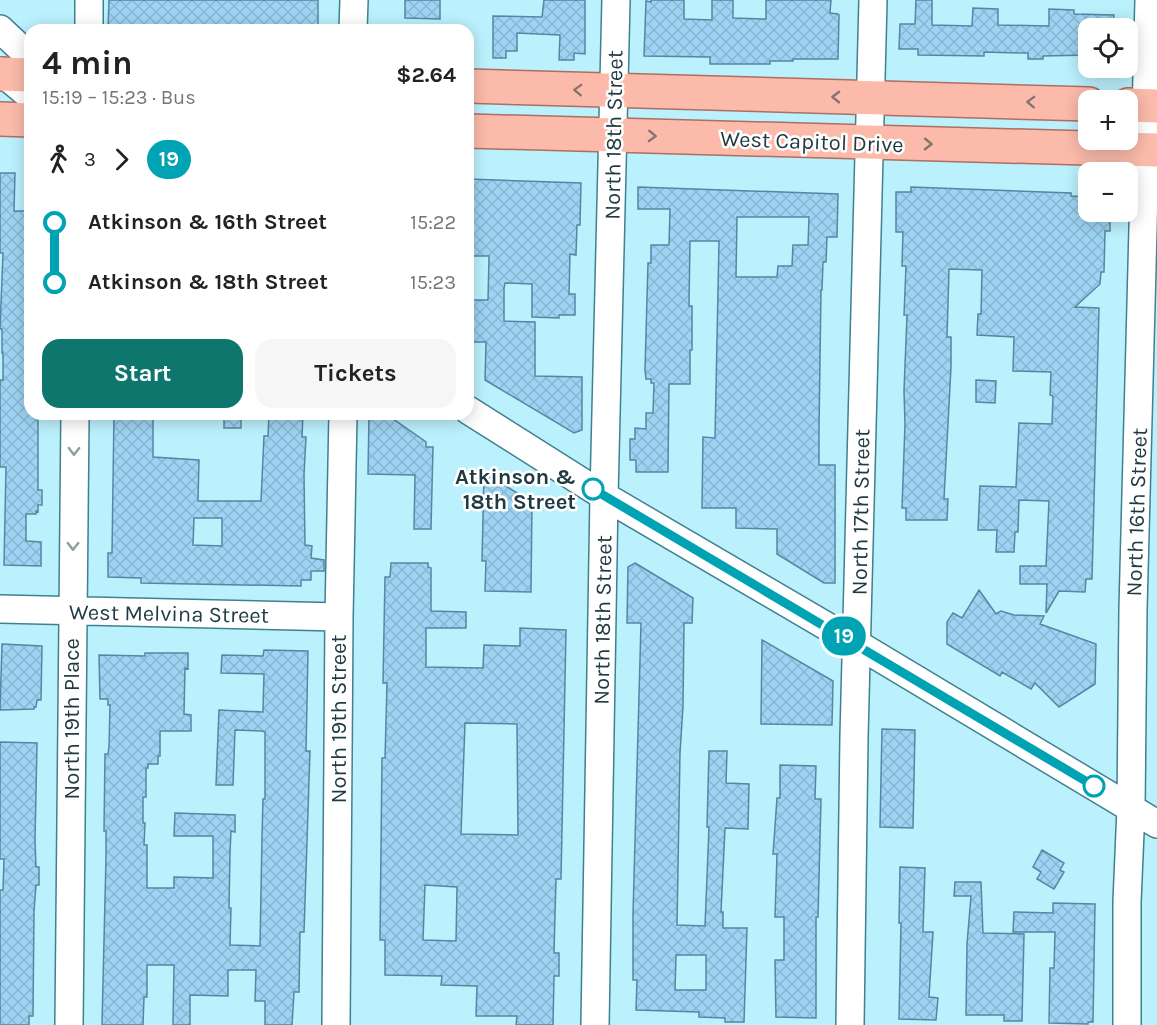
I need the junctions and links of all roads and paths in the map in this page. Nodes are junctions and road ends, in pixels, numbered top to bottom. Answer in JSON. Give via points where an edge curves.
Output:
{"nodes":[{"id":1,"x":89,"y":0,"type":"edge"},
{"id":2,"x":354,"y":0,"type":"edge"},
{"id":3,"x":616,"y":0,"type":"edge"},
{"id":4,"x":873,"y":0,"type":"edge"},
{"id":5,"x":1149,"y":0,"type":"edge"},
{"id":6,"x":89,"y":24,"type":"edge"},
{"id":7,"x":353,"y":24,"type":"edge"},
{"id":8,"x":0,"y":29,"type":"edge"},
{"id":9,"x":13,"y":70,"type":"edge"},
{"id":10,"x":474,"y":86,"type":"edge"},
{"id":11,"x":24,"y":87,"type":"edge"},
{"id":12,"x":614,"y":91,"type":"junction"},
{"id":13,"x":870,"y":98,"type":"junction"},
{"id":14,"x":1078,"y":104,"type":"edge"},
{"id":15,"x":1144,"y":106,"type":"edge"},
{"id":16,"x":0,"y":119,"type":"edge"},
{"id":17,"x":24,"y":120,"type":"edge"},
{"id":18,"x":474,"y":131,"type":"edge"},
{"id":19,"x":613,"y":135,"type":"junction"},
{"id":20,"x":870,"y":143,"type":"junction"},
{"id":21,"x":1152,"y":150,"type":"edge"},
{"id":22,"x":474,"y":414,"type":"edge"},
{"id":23,"x":75,"y":420,"type":"edge"},
{"id":24,"x":343,"y":420,"type":"edge"},
{"id":25,"x":604,"y":496,"type":"junction"},
{"id":26,"x":0,"y":609,"type":"edge"},
{"id":27,"x":72,"y":611,"type":"junction"},
{"id":28,"x":339,"y":617,"type":"junction"},
{"id":29,"x":857,"y":644,"type":"junction"},
{"id":30,"x":1131,"y":808,"type":"junction"},
{"id":31,"x":1157,"y":824,"type":"edge"},
{"id":32,"x":69,"y":1025,"type":"edge"},
{"id":33,"x":336,"y":1025,"type":"edge"},
{"id":34,"x":595,"y":1025,"type":"edge"},
{"id":35,"x":849,"y":1025,"type":"edge"},
{"id":36,"x":1127,"y":1025,"type":"edge"}],
"edges":[{"from":1,"to":6,"type":"street"},
{"from":2,"to":7,"type":"street"},
{"from":3,"to":12,"type":"street","name":"North 18th Street"},
{"from":4,"to":13,"type":"street","name":"North 17th Street"},
{"from":5,"to":15,"type":"street","name":"North 16th Street"},
{"from":8,"to":9,"type":"street"},
{"from":9,"to":11,"type":"street"},
{"from":12,"to":10,"type":"main road","name":"West Capitol Drive","one_way":true},
{"from":13,"to":12,"type":"main road","name":"West Capitol Drive","one_way":true},
{"from":12,"to":19,"type":"street","name":"North 18th Street"},
{"from":14,"to":13,"type":"main road","name":"West Capitol Drive","one_way":true},
{"from":13,"to":20,"type":"street","name":"North 17th Street"},
{"from":15,"to":21,"type":"street","name":"North 16th Street"},
{"from":16,"to":17,"type":"main road"},
{"from":18,"to":19,"type":"main road","name":"West Capitol Drive"},
{"from":19,"to":20,"type":"main road","name":"West Capitol Drive","one_way":true},
{"from":19,"to":25,"type":"street","name":"North 18th Street"},
{"from":20,"to":21,"type":"main road","name":"West Capitol Drive","one_way":true},
{"from":20,"to":29,"type":"street","name":"North 17th Street"},
{"from":21,"to":30,"type":"street","name":"North 16th Street","via":[[1133,609]]},
{"from":22,"to":25,"type":"street"},
{"from":23,"to":27,"type":"street","name":"North 19th Place","one_way":true},
{"from":24,"to":28,"type":"street","name":"North 19th Street"},
{"from":25,"to":29,"type":"street"},
{"from":25,"to":34,"type":"street","name":"North 18th Street"},
{"from":26,"to":27,"type":"street","name":"West Melvina Street"},
{"from":27,"to":28,"type":"street","name":"West Melvina Street"},
{"from":27,"to":32,"type":"street","name":"North 19th Place"},
{"from":28,"to":33,"type":"street","name":"North 19th Street"},
{"from":29,"to":30,"type":"street"},
{"from":29,"to":35,"type":"street","name":"North 17th Street"},
{"from":30,"to":31,"type":"street"},
{"from":30,"to":36,"type":"street","name":"North 16th Street"}]}
